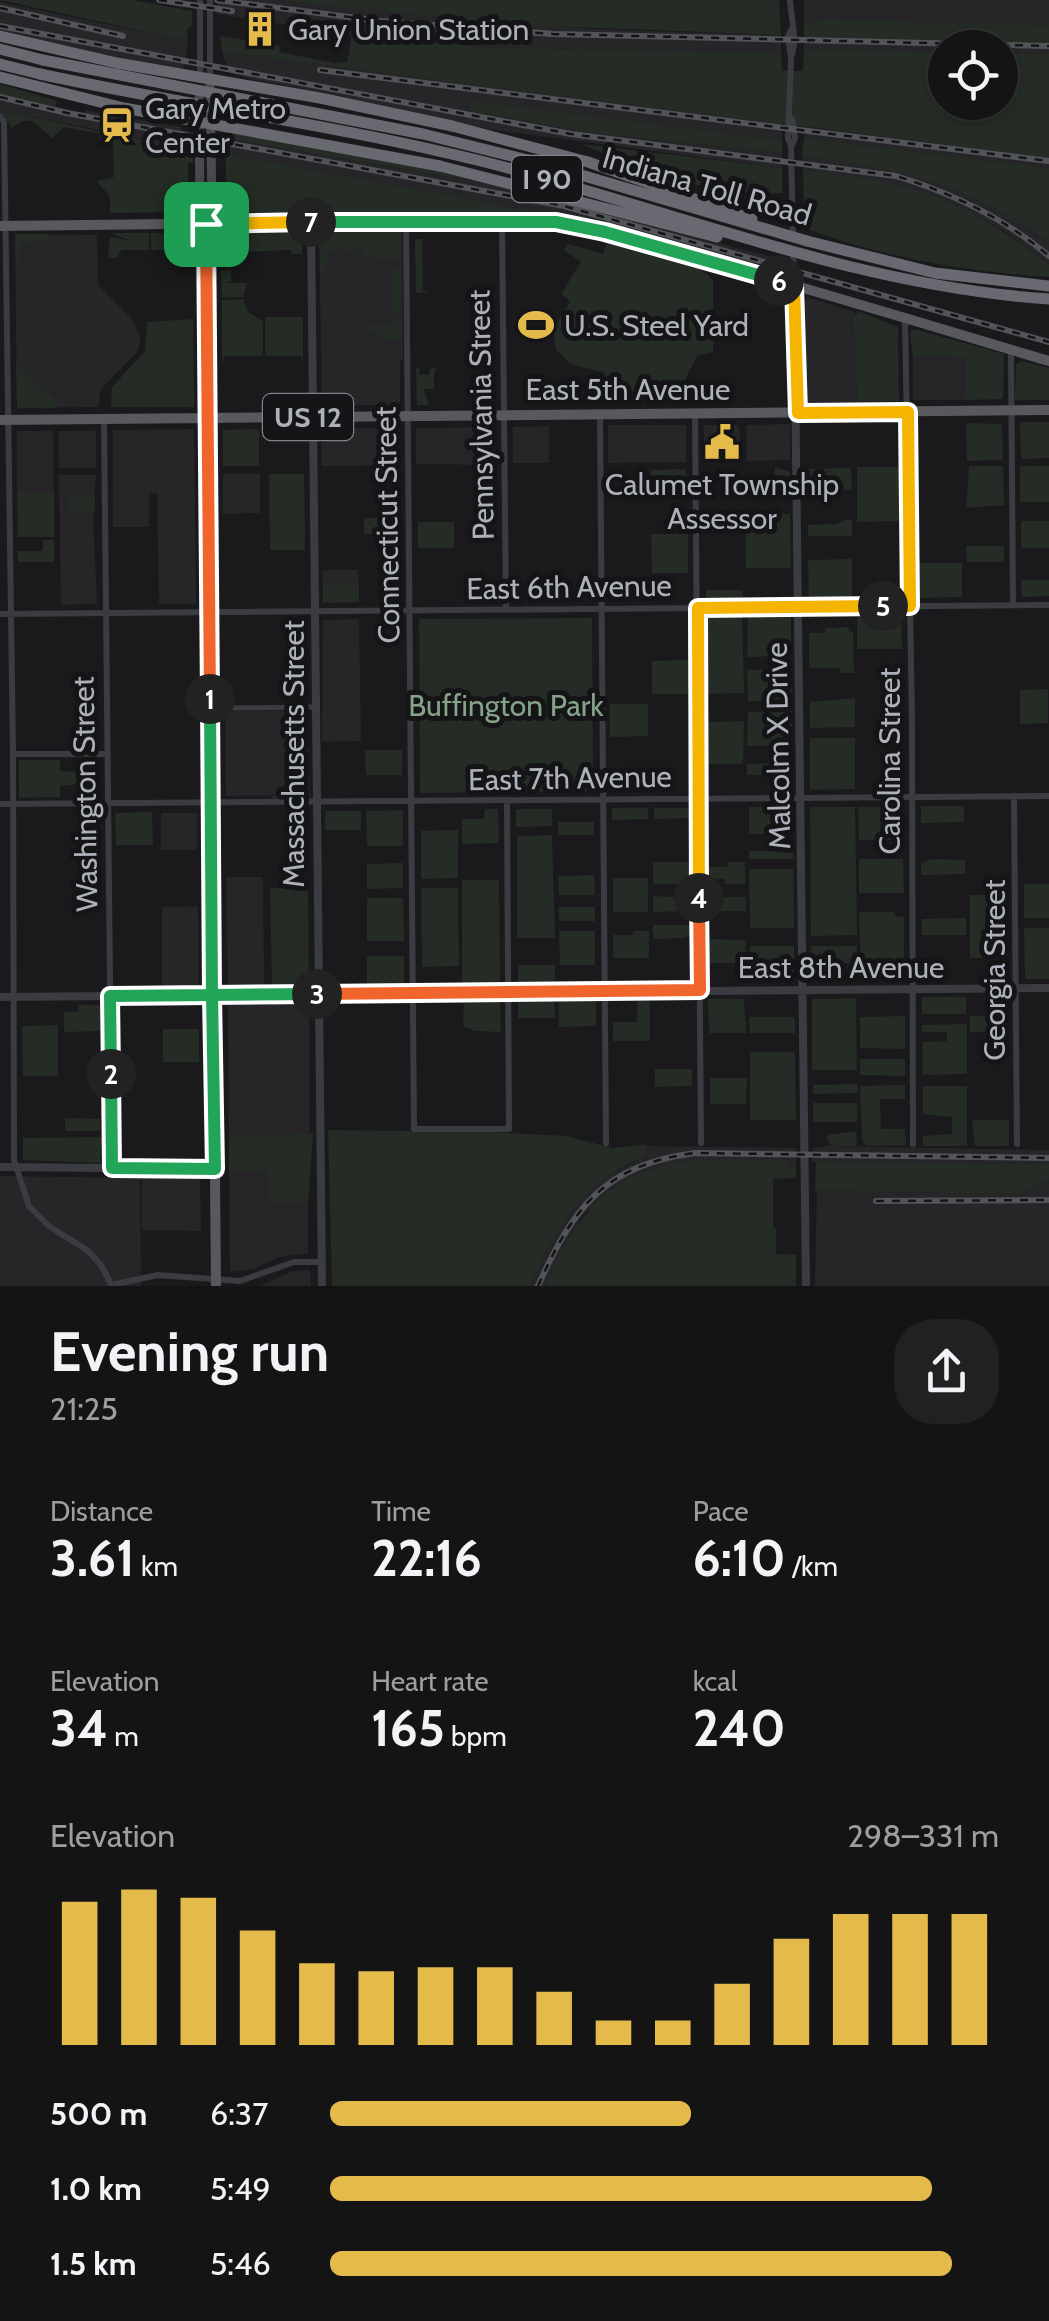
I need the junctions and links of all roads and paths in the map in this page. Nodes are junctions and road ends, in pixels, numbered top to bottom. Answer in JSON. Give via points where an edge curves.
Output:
{"nodes":[{"id":1,"x":200,"y":0,"type":"edge"},
{"id":2,"x":210,"y":0,"type":"edge"},
{"id":3,"x":790,"y":0,"type":"edge"},
{"id":4,"x":0,"y":36,"type":"edge"},
{"id":5,"x":0,"y":50,"type":"edge"},
{"id":6,"x":0,"y":64,"type":"edge"},
{"id":7,"x":0,"y":76,"type":"edge"},
{"id":8,"x":205,"y":77,"type":"junction"},
{"id":9,"x":2,"y":119,"type":"edge"},
{"id":10,"x":204,"y":122,"type":"junction"},
{"id":11,"x":502,"y":220,"type":"junction"},
{"id":12,"x":406,"y":221,"type":"junction"},
{"id":13,"x":311,"y":222,"type":"junction"},
{"id":14,"x":206,"y":224,"type":"junction"},
{"id":15,"x":3,"y":226,"type":"edge"},
{"id":16,"x":807,"y":242,"type":"junction"},
{"id":17,"x":808,"y":256,"type":"junction"},
{"id":18,"x":794,"y":285,"type":"junction"},
{"id":19,"x":1049,"y":286,"type":"edge"},
{"id":20,"x":1049,"y":299,"type":"edge"},
{"id":21,"x":905,"y":318,"type":"junction"},
{"id":22,"x":1010,"y":350,"type":"junction"},
{"id":23,"x":1049,"y":361,"type":"edge"},
{"id":24,"x":1049,"y":410,"type":"edge"},
{"id":25,"x":1011,"y":411,"type":"junction"},
{"id":26,"x":908,"y":412,"type":"junction"},
{"id":27,"x":798,"y":413,"type":"junction"},
{"id":28,"x":600,"y":414,"type":"junction"},
{"id":29,"x":695,"y":414,"type":"junction"},
{"id":30,"x":503,"y":415,"type":"junction"},
{"id":31,"x":312,"y":416,"type":"junction"},
{"id":32,"x":408,"y":416,"type":"junction"},
{"id":33,"x":104,"y":418,"type":"junction"},
{"id":34,"x":208,"y":418,"type":"junction"},
{"id":35,"x":4,"y":420,"type":"edge"},
{"id":36,"x":1013,"y":605,"type":"junction"},
{"id":37,"x":1049,"y":605,"type":"edge"},
{"id":38,"x":910,"y":606,"type":"junction"},
{"id":39,"x":800,"y":607,"type":"junction"},
{"id":40,"x":601,"y":608,"type":"junction"},
{"id":41,"x":698,"y":608,"type":"junction"},
{"id":42,"x":410,"y":610,"type":"junction"},
{"id":43,"x":506,"y":610,"type":"junction"},
{"id":44,"x":210,"y":612,"type":"junction"},
{"id":45,"x":314,"y":612,"type":"junction"},
{"id":46,"x":106,"y":613,"type":"junction"},
{"id":47,"x":0,"y":614,"type":"edge"},
{"id":48,"x":10,"y":614,"type":"junction"},
{"id":49,"x":315,"y":707,"type":"junction"},
{"id":50,"x":224,"y":708,"type":"dead end"},
{"id":51,"x":13,"y":754,"type":"junction"},
{"id":52,"x":108,"y":754,"type":"junction"},
{"id":53,"x":1014,"y":796,"type":"junction"},
{"id":54,"x":1049,"y":796,"type":"edge"},
{"id":55,"x":801,"y":798,"type":"junction"},
{"id":56,"x":911,"y":798,"type":"junction"},
{"id":57,"x":698,"y":799,"type":"junction"},
{"id":58,"x":602,"y":800,"type":"junction"},
{"id":59,"x":507,"y":801,"type":"junction"},
{"id":60,"x":412,"y":802,"type":"junction"},
{"id":61,"x":108,"y":803,"type":"junction"},
{"id":62,"x":211,"y":803,"type":"junction"},
{"id":63,"x":316,"y":803,"type":"junction"},
{"id":64,"x":0,"y":804,"type":"edge"},
{"id":65,"x":13,"y":804,"type":"junction"},
{"id":66,"x":1016,"y":988,"type":"junction"},
{"id":67,"x":1049,"y":988,"type":"edge"},
{"id":68,"x":914,"y":989,"type":"junction"},
{"id":69,"x":700,"y":990,"type":"junction"},
{"id":70,"x":803,"y":990,"type":"junction"},
{"id":71,"x":604,"y":991,"type":"junction"},
{"id":72,"x":509,"y":992,"type":"junction"},
{"id":73,"x":413,"y":993,"type":"junction"},
{"id":74,"x":317,"y":994,"type":"junction"},
{"id":75,"x":212,"y":995,"type":"junction"},
{"id":76,"x":110,"y":996,"type":"junction"},
{"id":77,"x":0,"y":997,"type":"edge"},
{"id":78,"x":14,"y":997,"type":"junction"},
{"id":79,"x":606,"y":1143,"type":"dead end"},
{"id":80,"x":701,"y":1143,"type":"dead end"},
{"id":81,"x":914,"y":1144,"type":"dead end"},
{"id":82,"x":1017,"y":1144,"type":"dead end"},
{"id":83,"x":0,"y":1168,"type":"edge"},
{"id":84,"x":17,"y":1168,"type":"junction"},
{"id":85,"x":112,"y":1168,"type":"junction"},
{"id":86,"x":215,"y":1169,"type":"junction"},
{"id":87,"x":322,"y":1262,"type":"junction"},
{"id":88,"x":216,"y":1284,"type":"edge"},
{"id":89,"x":112,"y":1286,"type":"edge"},
{"id":90,"x":322,"y":1286,"type":"edge"},
{"id":91,"x":806,"y":1286,"type":"edge"}],
"edges":[{"from":1,"to":8,"type":"street"},
{"from":2,"to":8,"type":"street"},
{"from":3,"to":18,"type":"street","name":"Malcolm X Drive"},
{"from":4,"to":8,"type":"highway"},
{"from":5,"to":16,"type":"highway","name":"Indiana Toll Road","number":"I 90","bridge":true,"via":[[424,134]]},
{"from":6,"to":17,"type":"highway","name":"Indiana Toll Road","number":"I 90","bridge":true,"via":[[420,147]]},
{"from":7,"to":10,"type":"highway"},
{"from":8,"to":10,"type":"main road"},
{"from":8,"to":16,"type":"highway","bridge":true,"via":[[452,126],[604,168]]},
{"from":9,"to":15,"type":"street"},
{"from":10,"to":14,"type":"main road","via":[[200,214]]},
{"from":10,"to":17,"type":"highway","bridge":true,"via":[[440,166]]},
{"from":11,"to":12,"type":"main road"},
{"from":11,"to":18,"type":"main road","via":[[605,232]]},
{"from":11,"to":30,"type":"street","name":"Pennsylvania Street"},
{"from":12,"to":13,"type":"main road"},
{"from":12,"to":32,"type":"street","name":"Connecticut Street"},
{"from":13,"to":14,"type":"main road"},
{"from":13,"to":31,"type":"street","name":"Massachusetts Street"},
{"from":14,"to":15,"type":"main road"},
{"from":14,"to":34,"type":"main road"},
{"from":15,"to":35,"type":"street"},
{"from":16,"to":19,"type":"highway","name":"Indiana Toll Road","number":"I 90","via":[[935,273]]},
{"from":17,"to":20,"type":"highway","name":"Indiana Toll Road","number":"I 90","bridge":true,"via":[[934,286]]},
{"from":18,"to":21,"type":"main road"},
{"from":18,"to":27,"type":"street","name":"Malcolm X Drive"},
{"from":21,"to":22,"type":"main road"},
{"from":21,"to":26,"type":"street","name":"Carolina Street"},
{"from":22,"to":23,"type":"main road"},
{"from":22,"to":25,"type":"street"},
{"from":24,"to":25,"type":"main road","name":"East 5th Avenue","number":"US 12"},
{"from":25,"to":26,"type":"main road","name":"East 5th Avenue","number":"US 12"},
{"from":25,"to":36,"type":"street"},
{"from":26,"to":27,"type":"main road","name":"East 5th Avenue","number":"US 12"},
{"from":26,"to":38,"type":"street","name":"Carolina Street"},
{"from":27,"to":29,"type":"main road","name":"East 5th Avenue","number":"US 12"},
{"from":27,"to":39,"type":"street","name":"Malcolm X Drive"},
{"from":28,"to":29,"type":"main road","name":"East 5th Avenue","number":"US 12"},
{"from":28,"to":30,"type":"main road","name":"East 5th Avenue","number":"US 12"},
{"from":28,"to":40,"type":"street"},
{"from":29,"to":41,"type":"street"},
{"from":30,"to":32,"type":"main road","name":"East 5th Avenue","number":"US 12"},
{"from":30,"to":43,"type":"street","name":"Pennsylvania Street"},
{"from":31,"to":32,"type":"main road","name":"East 5th Avenue","number":"US 12"},
{"from":31,"to":34,"type":"main road","name":"East 5th Avenue","number":"US 12"},
{"from":31,"to":45,"type":"street","name":"Massachusetts Street"},
{"from":32,"to":42,"type":"street","name":"Connecticut Street"},
{"from":33,"to":34,"type":"main road","number":"US 12"},
{"from":33,"to":35,"type":"main road","number":"US 12"},
{"from":33,"to":46,"type":"street","name":"Washington Street"},
{"from":34,"to":44,"type":"main road"},
{"from":35,"to":48,"type":"street"},
{"from":36,"to":37,"type":"street","name":"East 6th Avenue"},
{"from":36,"to":38,"type":"street","name":"East 6th Avenue"},
{"from":38,"to":39,"type":"street","name":"East 6th Avenue"},
{"from":38,"to":56,"type":"street","name":"Carolina Street"},
{"from":39,"to":41,"type":"street","name":"East 6th Avenue"},
{"from":39,"to":55,"type":"street","name":"Malcolm X Drive"},
{"from":40,"to":41,"type":"street","name":"East 6th Avenue"},
{"from":40,"to":43,"type":"street","name":"East 6th Avenue"},
{"from":40,"to":58,"type":"street"},
{"from":41,"to":57,"type":"street"},
{"from":42,"to":43,"type":"street","name":"East 6th Avenue"},
{"from":42,"to":45,"type":"street","name":"East 6th Avenue"},
{"from":42,"to":60,"type":"street","name":"Connecticut Street"},
{"from":44,"to":45,"type":"street","name":"East 6th Avenue"},
{"from":44,"to":46,"type":"street","name":"East 6th Avenue"},
{"from":44,"to":62,"type":"main road"},
{"from":45,"to":49,"type":"street","name":"Massachusetts Street"},
{"from":46,"to":48,"type":"street","name":"East 6th Avenue"},
{"from":46,"to":52,"type":"street","name":"Washington Street"},
{"from":47,"to":48,"type":"street","name":"East 6th Avenue"},
{"from":48,"to":51,"type":"street"},
{"from":49,"to":50,"type":"street"},
{"from":49,"to":63,"type":"street","name":"Massachusetts Street"},
{"from":51,"to":52,"type":"street"},
{"from":51,"to":65,"type":"street"},
{"from":52,"to":61,"type":"street","name":"Washington Street"},
{"from":53,"to":54,"type":"street","name":"East 7th Avenue"},
{"from":53,"to":56,"type":"street","name":"East 7th Avenue"},
{"from":53,"to":66,"type":"street","name":"Georgia Street"},
{"from":55,"to":56,"type":"street","name":"East 7th Avenue"},
{"from":55,"to":57,"type":"street","name":"East 7th Avenue"},
{"from":55,"to":70,"type":"street","name":"Malcolm X Drive"},
{"from":56,"to":68,"type":"street","name":"Carolina Street"},
{"from":57,"to":58,"type":"street","name":"East 7th Avenue"},
{"from":57,"to":69,"type":"street"},
{"from":58,"to":59,"type":"street","name":"East 7th Avenue"},
{"from":58,"to":71,"type":"street"},
{"from":59,"to":60,"type":"street","name":"East 7th Avenue"},
{"from":59,"to":72,"type":"street"},
{"from":60,"to":63,"type":"street","name":"East 7th Avenue"},
{"from":60,"to":73,"type":"street","name":"Connecticut Street"},
{"from":61,"to":62,"type":"street","name":"East 7th Avenue"},
{"from":61,"to":65,"type":"street","name":"East 7th Avenue"},
{"from":61,"to":76,"type":"street","name":"Washington Street"},
{"from":62,"to":63,"type":"street","name":"East 7th Avenue"},
{"from":62,"to":75,"type":"main road"},
{"from":63,"to":74,"type":"street","name":"Massachusetts Street"},
{"from":64,"to":65,"type":"street","name":"East 7th Avenue"},
{"from":65,"to":78,"type":"street"},
{"from":66,"to":67,"type":"street","name":"East 8th Avenue"},
{"from":66,"to":68,"type":"street","name":"East 8th Avenue"},
{"from":66,"to":82,"type":"street","name":"Georgia Street"},
{"from":68,"to":70,"type":"street","name":"East 8th Avenue"},
{"from":68,"to":81,"type":"street","name":"Carolina Street"},
{"from":69,"to":70,"type":"street","name":"East 8th Avenue"},
{"from":69,"to":71,"type":"street","name":"East 8th Avenue"},
{"from":69,"to":80,"type":"street"},
{"from":70,"to":91,"type":"street","name":"Malcolm X Drive"},
{"from":71,"to":72,"type":"street","name":"East 8th Avenue"},
{"from":71,"to":79,"type":"street"},
{"from":72,"to":73,"type":"street","name":"East 8th Avenue"},
{"from":72,"to":73,"type":"street","name":"Connecticut Street","via":[[509,1129],[414,1128]]},
{"from":73,"to":74,"type":"street","name":"East 8th Avenue"},
{"from":74,"to":75,"type":"street","name":"East 8th Avenue"},
{"from":74,"to":87,"type":"street","name":"Massachusetts Street"},
{"from":75,"to":76,"type":"street","name":"East 8th Avenue"},
{"from":75,"to":86,"type":"main road"},
{"from":76,"to":78,"type":"street","name":"East 8th Avenue"},
{"from":76,"to":85,"type":"street","name":"Washington Street"},
{"from":77,"to":78,"type":"street","name":"East 8th Avenue"},
{"from":78,"to":84,"type":"street"},
{"from":83,"to":84,"type":"street"},
{"from":84,"to":85,"type":"street"},
{"from":84,"to":89,"type":"street","via":[[35,1213],[82,1245]]},
{"from":85,"to":86,"type":"street"},
{"from":86,"to":88,"type":"main road"},
{"from":87,"to":88,"type":"street","via":[[294,1262]]},
{"from":87,"to":90,"type":"street","name":"Massachusetts Street"},
{"from":88,"to":89,"type":"street","via":[[158,1276]]}]}
